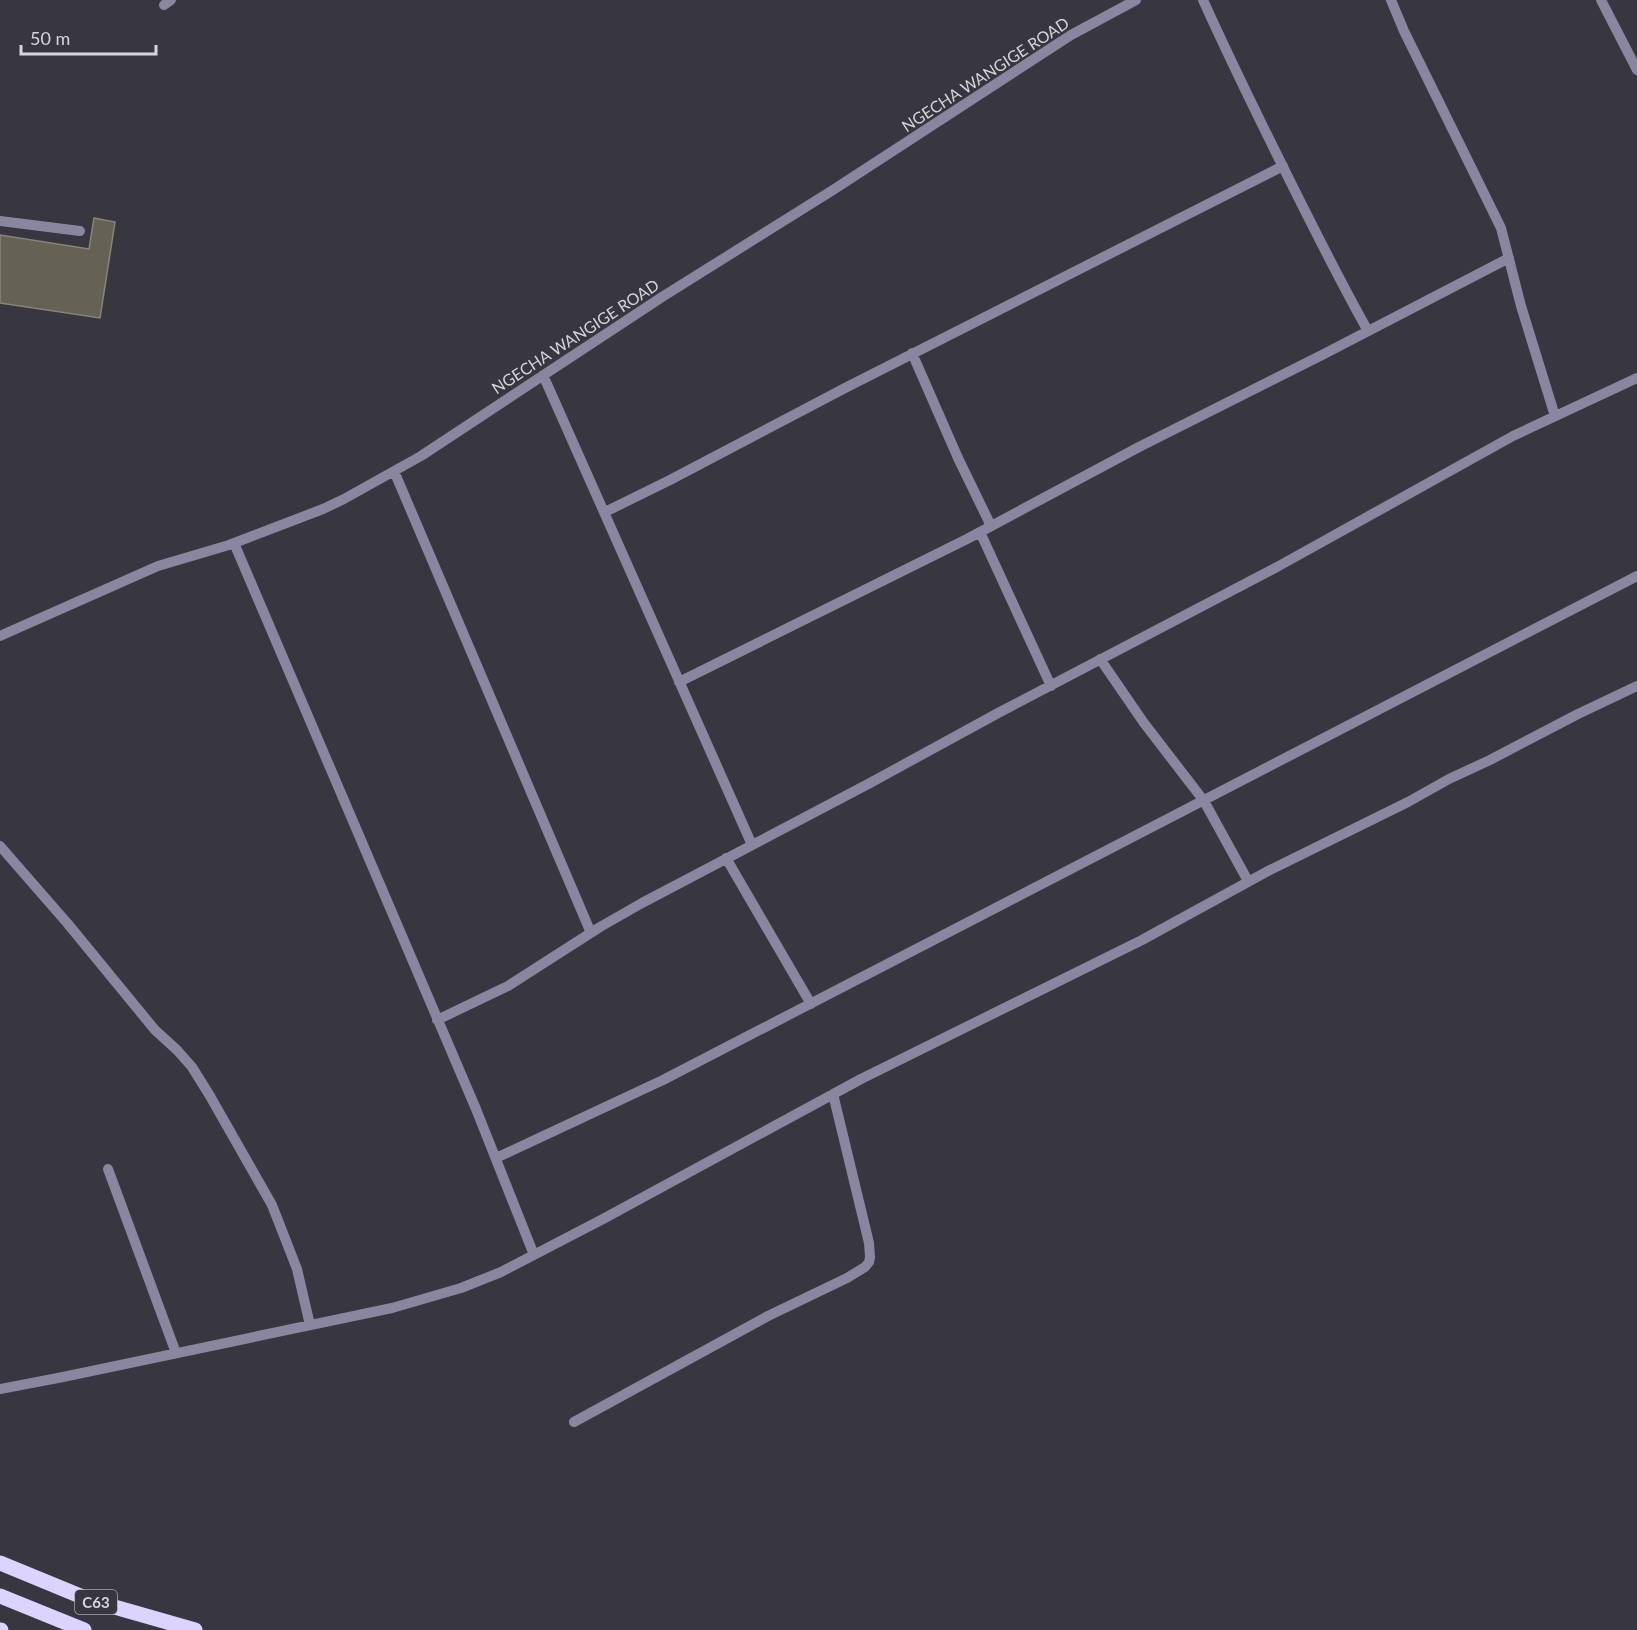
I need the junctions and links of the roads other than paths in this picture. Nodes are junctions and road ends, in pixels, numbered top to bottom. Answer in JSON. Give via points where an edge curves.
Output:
{"nodes":[{"id":1,"x":1136,"y":0,"type":"edge"},
{"id":2,"x":1203,"y":0,"type":"edge"},
{"id":3,"x":1391,"y":0,"type":"edge"},
{"id":4,"x":1601,"y":0,"type":"edge"},
{"id":5,"x":1637,"y":70,"type":"edge"},
{"id":6,"x":1283,"y":166,"type":"junction"},
{"id":7,"x":0,"y":221,"type":"edge"},
{"id":8,"x":80,"y":231,"type":"dead end"},
{"id":9,"x":1509,"y":258,"type":"junction"},
{"id":10,"x":1368,"y":331,"type":"junction"},
{"id":11,"x":912,"y":353,"type":"junction"},
{"id":12,"x":543,"y":375,"type":"junction"},
{"id":13,"x":1637,"y":378,"type":"edge"},
{"id":14,"x":1555,"y":416,"type":"junction"},
{"id":15,"x":394,"y":471,"type":"junction"},
{"id":16,"x":605,"y":512,"type":"junction"},
{"id":17,"x":991,"y":526,"type":"junction"},
{"id":18,"x":980,"y":532,"type":"junction"},
{"id":19,"x":234,"y":543,"type":"junction"},
{"id":20,"x":1637,"y":576,"type":"edge"},
{"id":21,"x":0,"y":636,"type":"edge"},
{"id":22,"x":1100,"y":659,"type":"junction"},
{"id":23,"x":679,"y":682,"type":"junction"},
{"id":24,"x":1050,"y":686,"type":"junction"},
{"id":25,"x":1637,"y":686,"type":"edge"},
{"id":26,"x":1204,"y":801,"type":"junction"},
{"id":27,"x":752,"y":845,"type":"junction"},
{"id":28,"x":0,"y":846,"type":"edge"},
{"id":29,"x":726,"y":858,"type":"junction"},
{"id":30,"x":1248,"y":881,"type":"junction"},
{"id":31,"x":591,"y":933,"type":"junction"},
{"id":32,"x":812,"y":1004,"type":"junction"},
{"id":33,"x":438,"y":1020,"type":"junction"},
{"id":34,"x":833,"y":1094,"type":"junction"},
{"id":35,"x":496,"y":1158,"type":"junction"},
{"id":36,"x":108,"y":1168,"type":"dead end"},
{"id":37,"x":534,"y":1255,"type":"junction"},
{"id":38,"x":310,"y":1325,"type":"junction"},
{"id":39,"x":176,"y":1353,"type":"junction"},
{"id":40,"x":0,"y":1389,"type":"edge"},
{"id":41,"x":574,"y":1422,"type":"dead end"},
{"id":42,"x":0,"y":1563,"type":"edge"},
{"id":43,"x":0,"y":1596,"type":"edge"},
{"id":44,"x":84,"y":1630,"type":"edge"},
{"id":45,"x":195,"y":1630,"type":"edge"}],
"edges":[{"from":1,"to":12,"type":"street","name":"NGECHA WANGIGE ROAD","via":[[1071,35]]},
{"from":2,"to":6,"type":"street"},
{"from":3,"to":9,"type":"street","via":[[1501,228]]},
{"from":4,"to":5,"type":"street"},
{"from":6,"to":10,"type":"street"},
{"from":6,"to":11,"type":"street"},
{"from":7,"to":8,"type":"street"},
{"from":9,"to":10,"type":"street"},
{"from":9,"to":14,"type":"street"},
{"from":10,"to":17,"type":"street"},
{"from":11,"to":16,"type":"street"},
{"from":11,"to":17,"type":"street"},
{"from":12,"to":15,"type":"street","name":"NGECHA WANGIGE ROAD"},
{"from":12,"to":16,"type":"street"},
{"from":13,"to":14,"type":"street"},
{"from":14,"to":22,"type":"street"},
{"from":15,"to":19,"type":"street","name":"NGECHA WANGIGE ROAD","via":[[323,509]]},
{"from":15,"to":31,"type":"street"},
{"from":16,"to":23,"type":"street"},
{"from":17,"to":18,"type":"street"},
{"from":18,"to":23,"type":"street"},
{"from":18,"to":24,"type":"street"},
{"from":19,"to":21,"type":"street","name":"NGECHA WANGIGE ROAD","via":[[158,566]]},
{"from":19,"to":33,"type":"street"},
{"from":20,"to":26,"type":"street"},
{"from":22,"to":24,"type":"street"},
{"from":22,"to":26,"type":"street"},
{"from":23,"to":27,"type":"street"},
{"from":24,"to":27,"type":"street"},
{"from":25,"to":30,"type":"street"},
{"from":26,"to":30,"type":"street"},
{"from":26,"to":32,"type":"street"},
{"from":27,"to":29,"type":"street"},
{"from":28,"to":38,"type":"street","via":[[155,1030],[192,1067],[272,1205],[297,1269]]},
{"from":29,"to":31,"type":"street"},
{"from":29,"to":32,"type":"street"},
{"from":30,"to":34,"type":"street","via":[[1142,940]]},
{"from":31,"to":33,"type":"street","via":[[508,986]]},
{"from":32,"to":35,"type":"street","via":[[663,1080]]},
{"from":33,"to":35,"type":"street"},
{"from":34,"to":37,"type":"street"},
{"from":34,"to":41,"type":"street","via":[[869,1242],[869,1262],[847,1278],[768,1316]]},
{"from":35,"to":37,"type":"street"},
{"from":36,"to":39,"type":"street"},
{"from":37,"to":38,"type":"street","via":[[462,1288]]},
{"from":38,"to":39,"type":"street"},
{"from":39,"to":40,"type":"street"},
{"from":42,"to":45,"type":"main road","number":"C63","via":[[90,1600]]},
{"from":43,"to":44,"type":"main road","number":"C63"}]}
